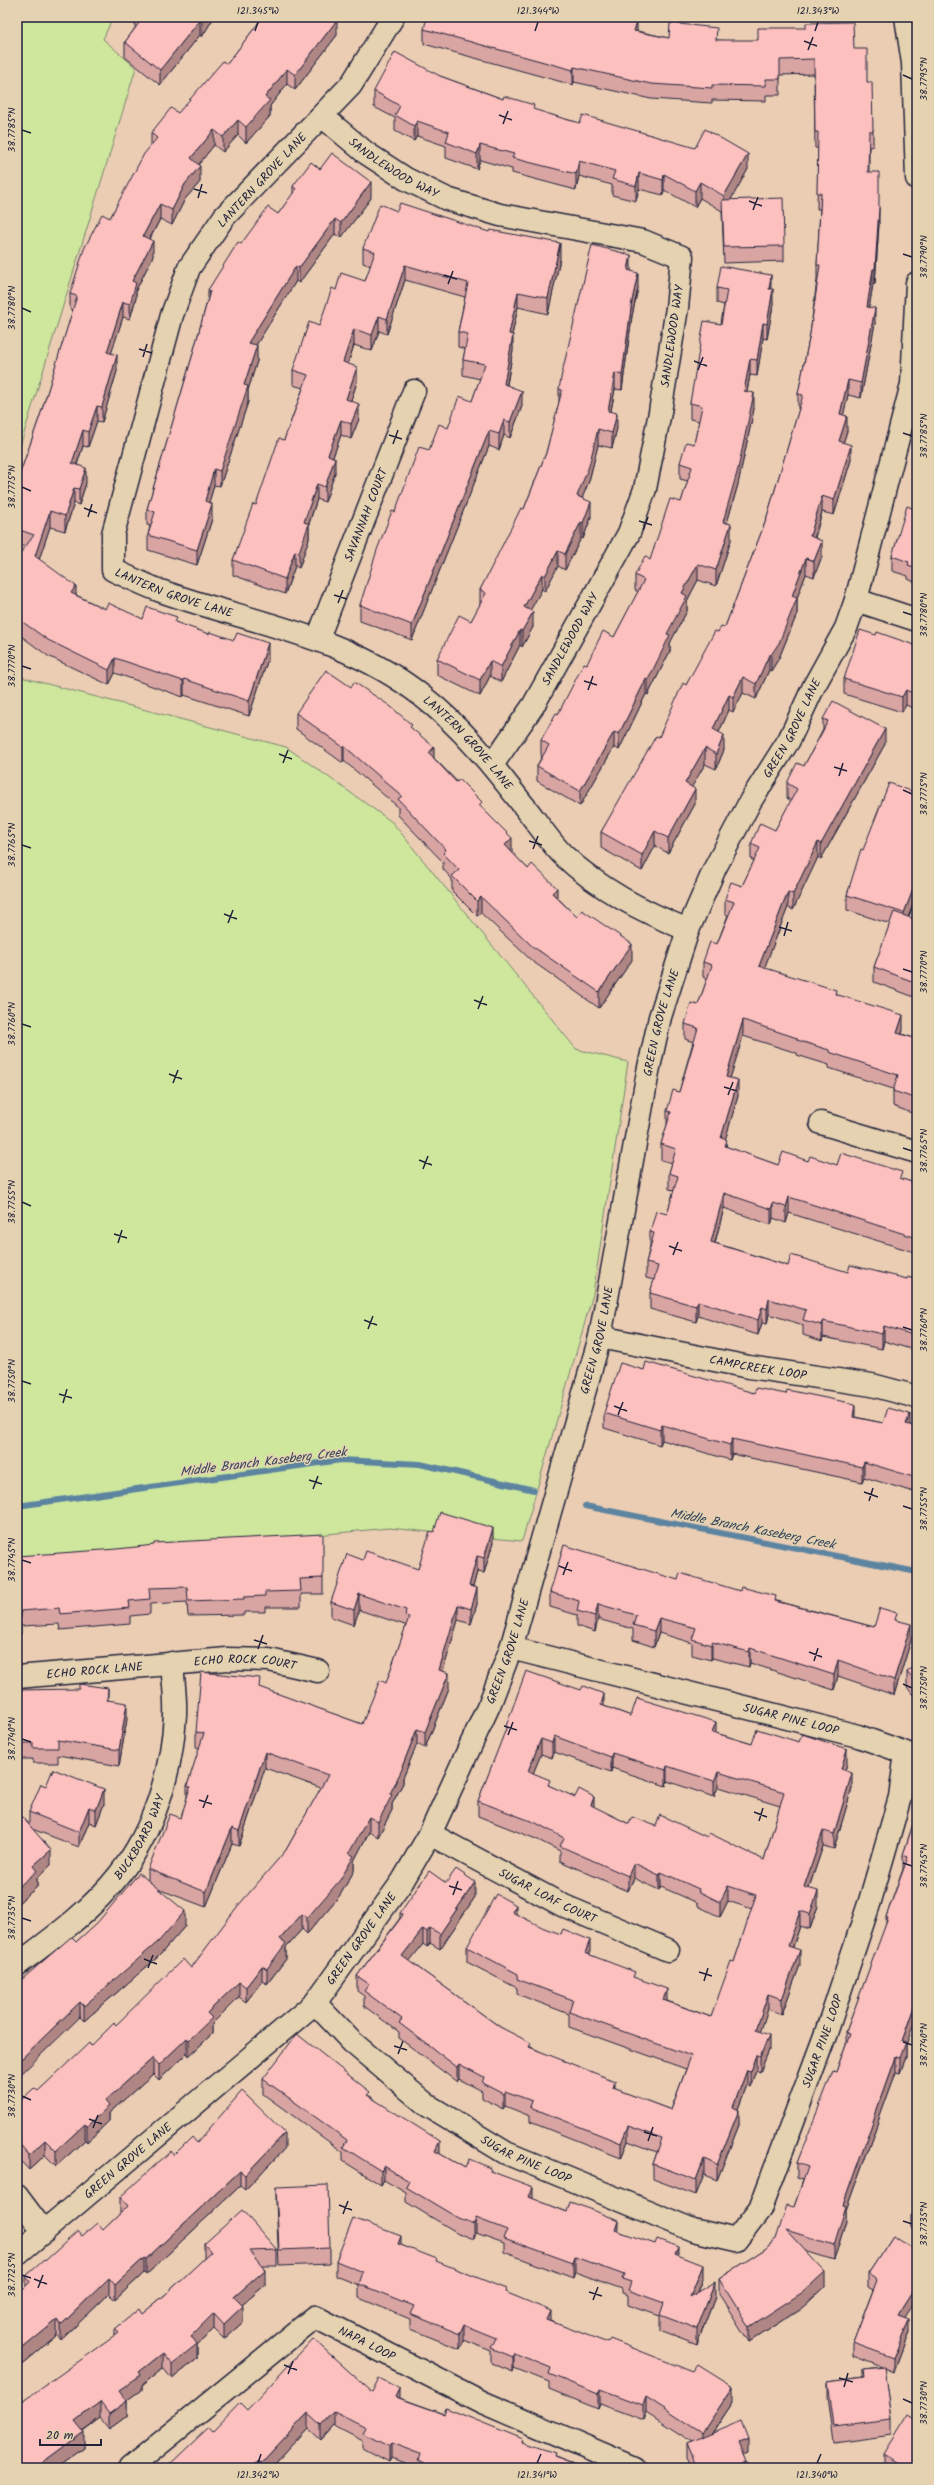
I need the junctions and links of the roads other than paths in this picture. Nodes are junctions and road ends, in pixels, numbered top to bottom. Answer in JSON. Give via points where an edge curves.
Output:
{"nodes":[{"id":1,"x":393,"y":17,"type":"edge"},
{"id":2,"x":906,"y":17,"type":"edge"},
{"id":3,"x":322,"y":116,"type":"junction"},
{"id":4,"x":917,"y":178,"type":"edge"},
{"id":5,"x":917,"y":282,"type":"edge"},
{"id":6,"x":915,"y":385,"type":"edge"},
{"id":7,"x":414,"y":391,"type":"dead end"},
{"id":8,"x":856,"y":600,"type":"junction"},
{"id":9,"x":917,"y":620,"type":"edge"},
{"id":10,"x":318,"y":638,"type":"junction"},
{"id":11,"x":492,"y":765,"type":"junction"},
{"id":12,"x":688,"y":930,"type":"junction"},
{"id":13,"x":822,"y":1123,"type":"dead end"},
{"id":14,"x":917,"y":1152,"type":"edge"},
{"id":15,"x":600,"y":1337,"type":"junction"},
{"id":16,"x":917,"y":1397,"type":"edge"},
{"id":17,"x":511,"y":1648,"type":"junction"},
{"id":18,"x":172,"y":1663,"type":"junction"},
{"id":19,"x":318,"y":1671,"type":"dead end"},
{"id":20,"x":17,"y":1677,"type":"edge"},
{"id":21,"x":430,"y":1834,"type":"junction"},
{"id":22,"x":668,"y":1950,"type":"dead end"},
{"id":23,"x":17,"y":1965,"type":"edge"},
{"id":24,"x":315,"y":2003,"type":"junction"},
{"id":25,"x":17,"y":2196,"type":"edge"},
{"id":26,"x":44,"y":2232,"type":"junction"},
{"id":27,"x":17,"y":2254,"type":"edge"},
{"id":28,"x":130,"y":2468,"type":"edge"},
{"id":29,"x":635,"y":2468,"type":"edge"}],
"edges":[{"from":1,"to":3,"type":"street","name":"LANTERN GROVE LANE","via":[[351,85]]},
{"from":2,"to":4,"type":"street","via":[[913,63]]},
{"from":3,"to":10,"type":"street","name":"LANTERN GROVE LANE","via":[[224,217],[189,268],[172,315],[113,534],[113,570],[158,590]]},
{"from":3,"to":11,"type":"street","name":"SANDLEWOOD WAY","via":[[366,153],[406,179],[447,200],[500,215],[643,241],[682,257],[677,308],[660,412],[645,489],[629,533],[533,706]]},
{"from":5,"to":6,"type":"street","name":"GREEN GROVE LANE"},
{"from":6,"to":8,"type":"street","name":"GREEN GROVE LANE"},
{"from":7,"to":10,"type":"street","name":"SAVANNAH COURT"},
{"from":8,"to":9,"type":"street"},
{"from":8,"to":12,"type":"street","name":"GREEN GROVE LANE","via":[[846,628],[814,686],[789,740],[719,861]]},
{"from":10,"to":11,"type":"street","name":"LANTERN GROVE LANE","via":[[376,665],[422,696],[460,730]]},
{"from":11,"to":12,"type":"street","name":"LANTERN GROVE LANE","via":[[562,854],[599,884],[646,912]]},
{"from":12,"to":15,"type":"street","name":"GREEN GROVE LANE","via":[[660,1017],[648,1072]]},
{"from":13,"to":14,"type":"street"},
{"from":15,"to":16,"type":"street","name":"CAMPCREEK LOOP","via":[[749,1367],[872,1386]]},
{"from":15,"to":17,"type":"street","name":"GREEN GROVE LANE"},
{"from":17,"to":21,"type":"street","name":"GREEN GROVE LANE","via":[[490,1703]]},
{"from":17,"to":24,"type":"street","name":"SUGAR PINE LOOP","via":[[858,1736],[906,1753],[900,1797],[870,1901],[826,2033],[760,2209],[736,2240],[693,2230],[506,2153],[427,2105],[352,2042]]},
{"from":18,"to":19,"type":"street","name":"ECHO ROCK COURT","via":[[227,1658],[269,1660]]},
{"from":18,"to":20,"type":"street","name":"ECHO ROCK LANE"},
{"from":18,"to":23,"type":"street","name":"BUCKBOARD WAY","via":[[175,1714],[170,1757],[158,1801],[142,1839],[119,1875],[86,1910]]},
{"from":21,"to":22,"type":"street","name":"SUGAR LOAF COURT","via":[[564,1906]]},
{"from":21,"to":24,"type":"street","name":"GREEN GROVE LANE","via":[[402,1882]]},
{"from":24,"to":26,"type":"street","name":"GREEN GROVE LANE"},
{"from":25,"to":26,"type":"street"},
{"from":26,"to":27,"type":"street","name":"GREEN GROVE LANE"},
{"from":28,"to":29,"type":"street","name":"NAPA LOOP","via":[[315,2317],[482,2402]]}]}
